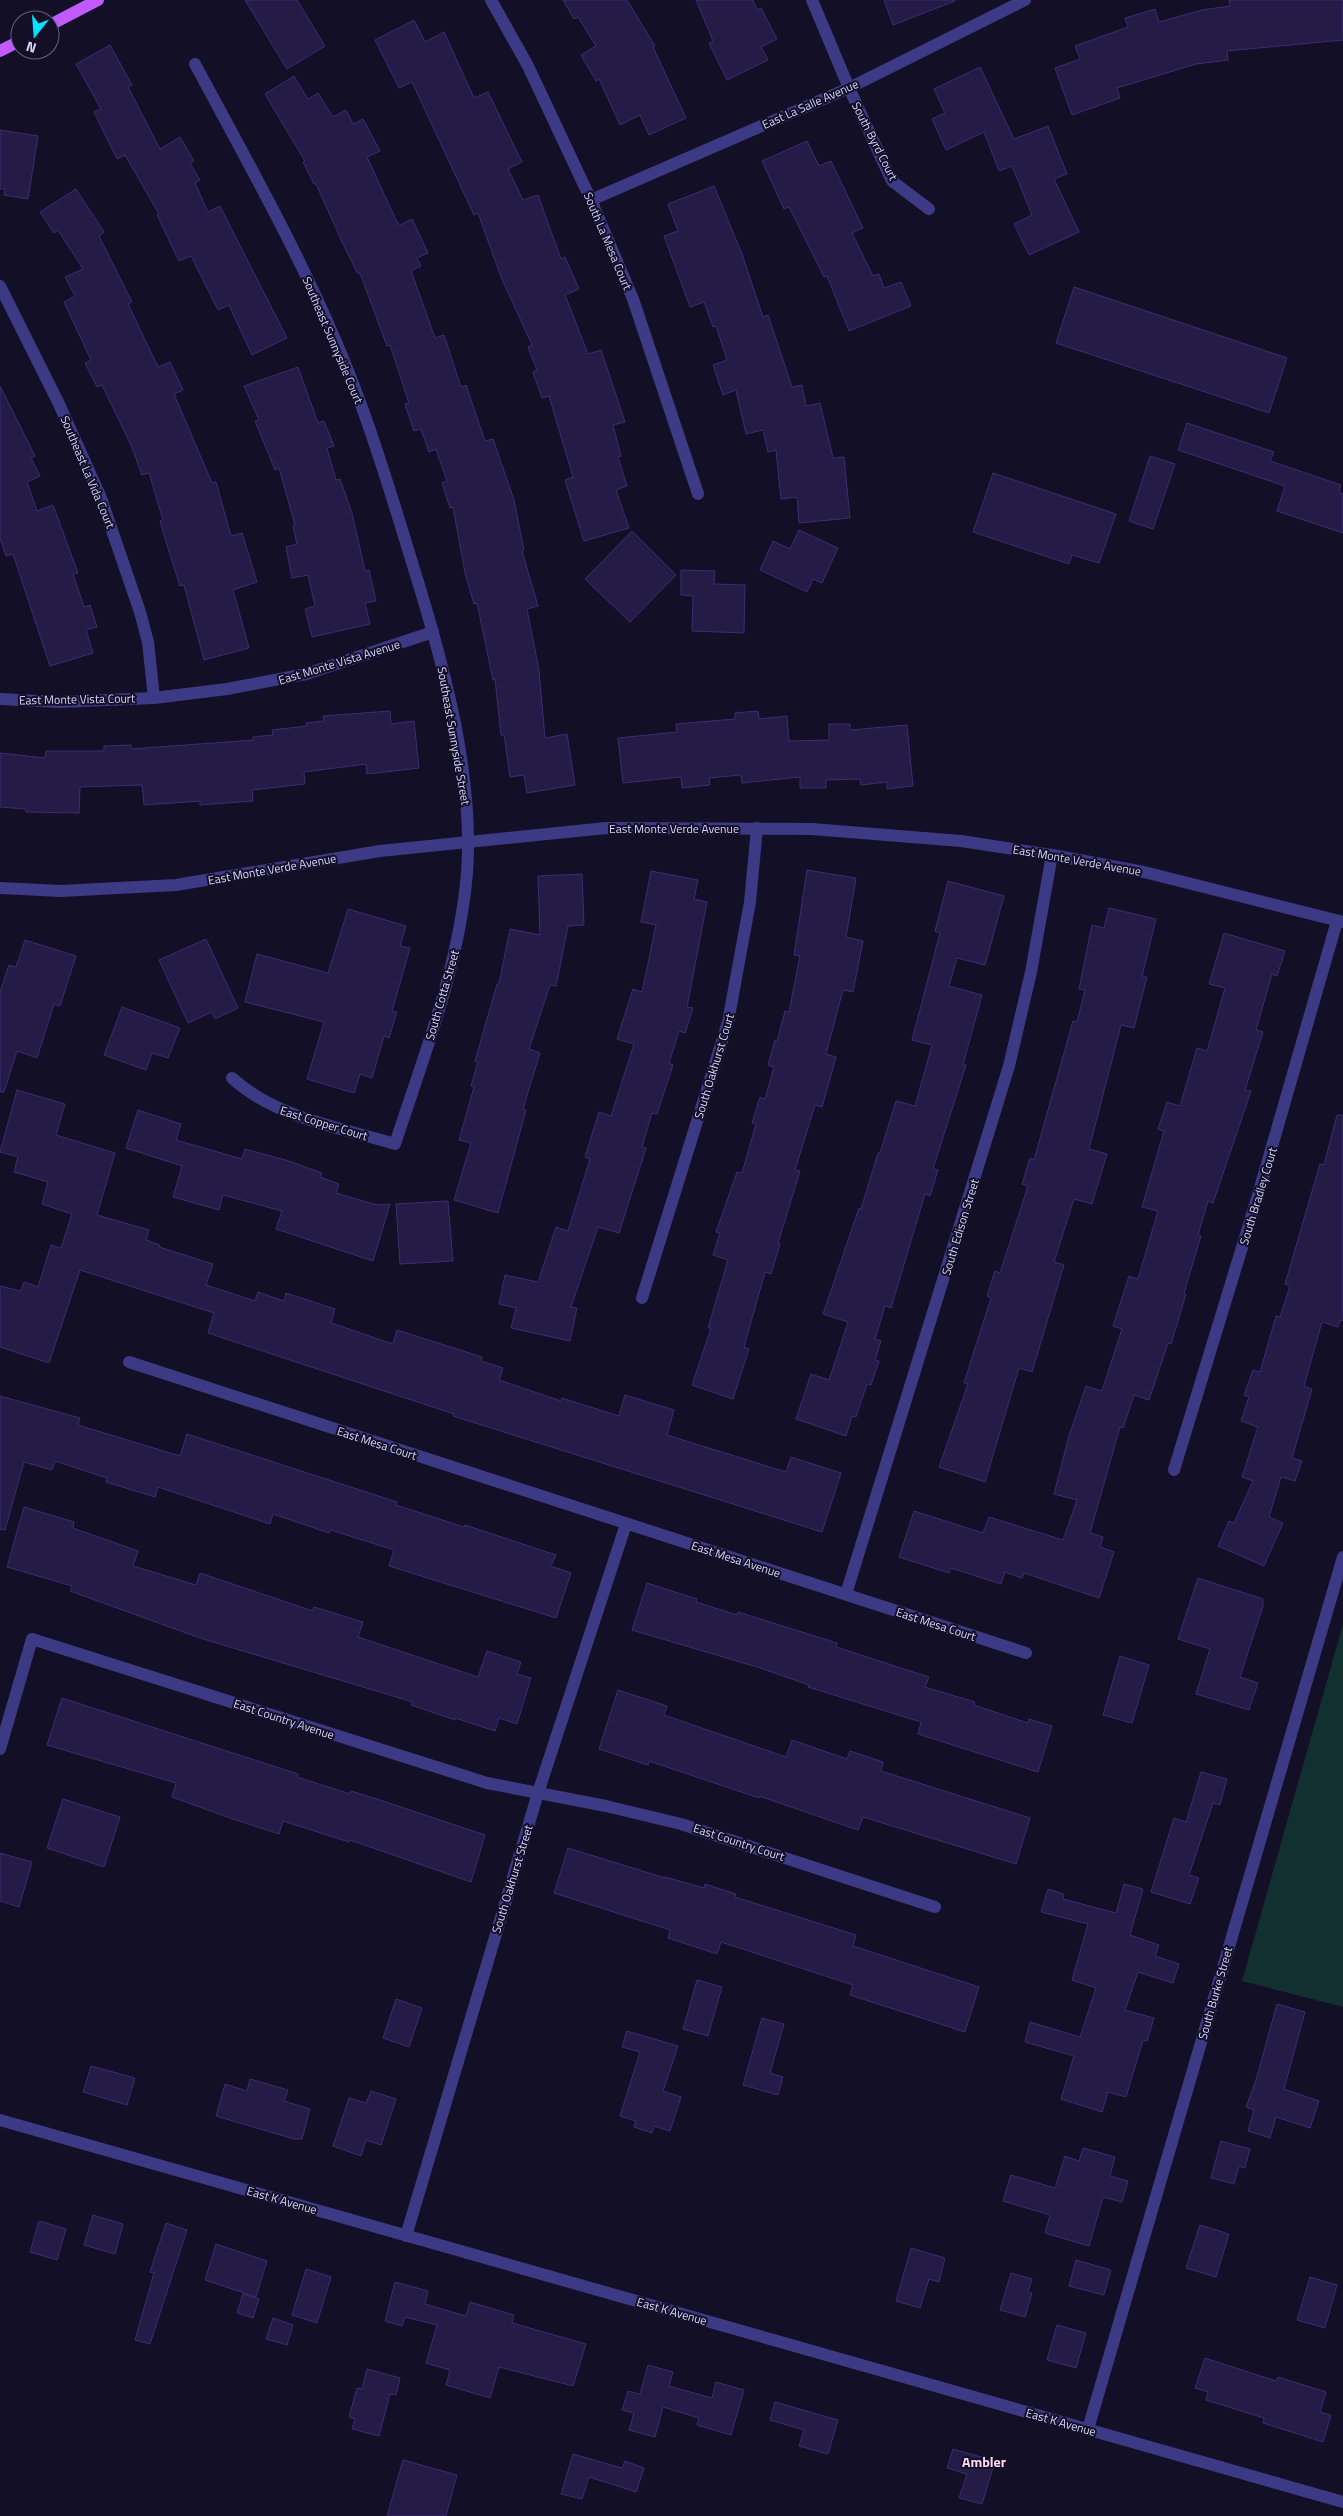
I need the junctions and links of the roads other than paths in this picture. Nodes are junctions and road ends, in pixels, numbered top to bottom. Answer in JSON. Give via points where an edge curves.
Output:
{"nodes":[{"id":1,"x":98,"y":0,"type":"edge"},
{"id":2,"x":491,"y":0,"type":"edge"},
{"id":3,"x":812,"y":0,"type":"edge"},
{"id":4,"x":1025,"y":0,"type":"edge"},
{"id":5,"x":60,"y":20,"type":"edge"},
{"id":6,"x":195,"y":64,"type":"dead end"},
{"id":7,"x":848,"y":88,"type":"junction"},
{"id":8,"x":591,"y":200,"type":"junction"},
{"id":9,"x":930,"y":209,"type":"dead end"},
{"id":10,"x":0,"y":286,"type":"edge"},
{"id":11,"x":698,"y":494,"type":"dead end"},
{"id":12,"x":433,"y":632,"type":"junction"},
{"id":13,"x":154,"y":698,"type":"junction"},
{"id":14,"x":0,"y":699,"type":"edge"},
{"id":15,"x":757,"y":828,"type":"junction"},
{"id":16,"x":468,"y":840,"type":"junction"},
{"id":17,"x":1052,"y":855,"type":"junction"},
{"id":18,"x":0,"y":888,"type":"edge"},
{"id":19,"x":1340,"y":922,"type":"edge"},
{"id":20,"x":232,"y":1078,"type":"dead end"},
{"id":21,"x":394,"y":1144,"type":"joint"},
{"id":22,"x":642,"y":1298,"type":"dead end"},
{"id":23,"x":129,"y":1362,"type":"dead end"},
{"id":24,"x":1174,"y":1470,"type":"dead end"},
{"id":25,"x":626,"y":1524,"type":"junction"},
{"id":26,"x":1343,"y":1557,"type":"edge"},
{"id":27,"x":846,"y":1594,"type":"junction"},
{"id":28,"x":1026,"y":1654,"type":"dead end"},
{"id":29,"x":0,"y":1749,"type":"edge"},
{"id":30,"x":538,"y":1793,"type":"junction"},
{"id":31,"x":935,"y":1907,"type":"dead end"},
{"id":32,"x":0,"y":2120,"type":"edge"},
{"id":33,"x":406,"y":2236,"type":"junction"},
{"id":34,"x":1088,"y":2429,"type":"junction"},
{"id":35,"x":1343,"y":2502,"type":"edge"}],
"edges":[{"from":1,"to":5,"type":"main road"},
{"from":2,"to":8,"type":"street","name":"South La Mesa Court","via":[[528,66]]},
{"from":3,"to":7,"type":"street","name":"South Byrd Court"},
{"from":4,"to":7,"type":"street","name":"East La Salle Avenue"},
{"from":6,"to":12,"type":"street","name":"Southeast Sunnyside Court","via":[[279,219],[357,393],[384,469]]},
{"from":7,"to":8,"type":"street","name":"East La Salle Avenue"},
{"from":7,"to":9,"type":"street","name":"South Byrd Court","via":[[892,181]]},
{"from":8,"to":11,"type":"street","name":"South La Mesa Court","via":[[633,299]]},
{"from":10,"to":13,"type":"street","name":"Southeast La Vida Court","via":[[101,498],[148,642]]},
{"from":12,"to":13,"type":"street","name":"East Monte Vista Avenue","via":[[306,674]]},
{"from":12,"to":16,"type":"street","name":"Southeast Sunnyside Street","via":[[457,741]]},
{"from":13,"to":14,"type":"street","name":"East Monte Vista Court","via":[[58,702]]},
{"from":15,"to":16,"type":"street","name":"East Monte Verde Avenue","via":[[606,828]]},
{"from":15,"to":17,"type":"street","name":"East Monte Verde Avenue","via":[[878,833]]},
{"from":15,"to":22,"type":"street","name":"South Oakhurst Court","via":[[750,902],[728,1022]]},
{"from":16,"to":18,"type":"street","name":"East Monte Verde Avenue","via":[[380,851],[176,885],[61,891]]},
{"from":16,"to":21,"type":"street","name":"South Cotta Street","via":[[455,954]]},
{"from":17,"to":19,"type":"street","name":"East Monte Verde Avenue","via":[[1162,876]]},
{"from":17,"to":27,"type":"street","name":"South Edison Street","via":[[1032,972],[1009,1066]]},
{"from":19,"to":24,"type":"street","name":"South Bradley Court"},
{"from":20,"to":21,"type":"street","name":"East Copper Court","via":[[274,1108]]},
{"from":23,"to":25,"type":"street","name":"East Mesa Court"},
{"from":25,"to":27,"type":"street","name":"East Mesa Avenue"},
{"from":25,"to":30,"type":"street","name":"South Oakhurst Street"},
{"from":26,"to":34,"type":"street","name":"South Burke Street"},
{"from":27,"to":28,"type":"street","name":"East Mesa Court"},
{"from":29,"to":30,"type":"street","name":"East Country Avenue","via":[[32,1639],[487,1783]]},
{"from":30,"to":31,"type":"street","name":"East Country Court","via":[[681,1824]]},
{"from":30,"to":33,"type":"street","name":"South Oakhurst Street"},
{"from":32,"to":33,"type":"street","name":"East K Avenue"},
{"from":33,"to":34,"type":"street","name":"East K Avenue"},
{"from":34,"to":35,"type":"street","name":"East K Avenue"}]}
